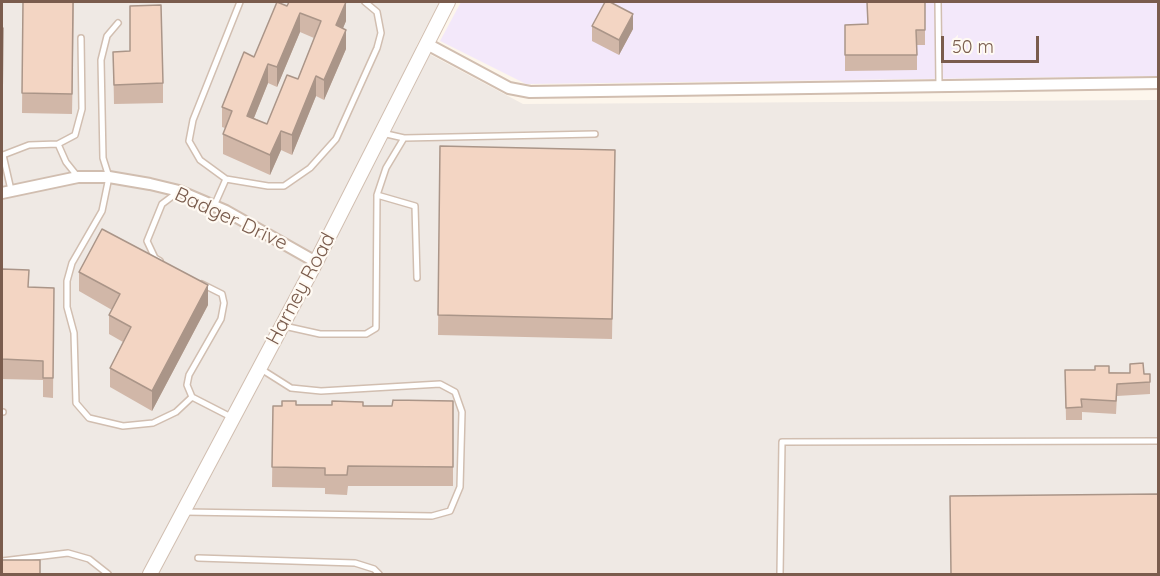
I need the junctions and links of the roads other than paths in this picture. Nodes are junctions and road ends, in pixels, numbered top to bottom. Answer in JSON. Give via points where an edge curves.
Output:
{"nodes":[{"id":1,"x":240,"y":2,"type":"edge"},
{"id":2,"x":365,"y":2,"type":"edge"},
{"id":3,"x":448,"y":2,"type":"edge"},
{"id":4,"x":938,"y":2,"type":"edge"},
{"id":5,"x":118,"y":22,"type":"dead end"},
{"id":6,"x":81,"y":38,"type":"dead end"},
{"id":7,"x":427,"y":44,"type":"junction"},
{"id":8,"x":1158,"y":83,"type":"edge"},
{"id":9,"x":939,"y":85,"type":"junction"},
{"id":10,"x":381,"y":133,"type":"junction"},
{"id":11,"x":596,"y":134,"type":"dead end"},
{"id":12,"x":404,"y":138,"type":"junction"},
{"id":13,"x":58,"y":144,"type":"junction"},
{"id":14,"x":2,"y":155,"type":"edge"},
{"id":15,"x":78,"y":177,"type":"junction"},
{"id":16,"x":109,"y":177,"type":"junction"},
{"id":17,"x":226,"y":179,"type":"junction"},
{"id":18,"x":179,"y":191,"type":"junction"},
{"id":19,"x":6,"y":192,"type":"edge"},
{"id":20,"x":377,"y":195,"type":"junction"},
{"id":21,"x":214,"y":206,"type":"junction"},
{"id":22,"x":316,"y":262,"type":"junction"},
{"id":23,"x":164,"y":263,"type":"edge"},
{"id":24,"x":417,"y":278,"type":"dead end"},
{"id":25,"x":193,"y":279,"type":"edge"},
{"id":26,"x":282,"y":326,"type":"junction"},
{"id":27,"x":259,"y":368,"type":"junction"},
{"id":28,"x":192,"y":397,"type":"junction"},
{"id":29,"x":233,"y":418,"type":"junction"},
{"id":30,"x":1158,"y":441,"type":"edge"},
{"id":31,"x":183,"y":512,"type":"junction"},
{"id":32,"x":198,"y":558,"type":"dead end"},
{"id":33,"x":2,"y":561,"type":"edge"},
{"id":34,"x":108,"y":574,"type":"edge"},
{"id":35,"x":150,"y":574,"type":"edge"},
{"id":36,"x":379,"y":574,"type":"edge"},
{"id":37,"x":780,"y":574,"type":"edge"}],
"edges":[{"from":1,"to":17,"type":"lane","via":[[193,120],[189,141],[200,160]]},
{"from":2,"to":17,"type":"lane","via":[[377,12],[381,33],[336,139],[310,168],[284,186]]},
{"from":3,"to":7,"type":"street","name":"Harney Road"},
{"from":4,"to":9,"type":"lane"},
{"from":5,"to":16,"type":"lane","via":[[107,36],[101,60],[103,158]]},
{"from":6,"to":13,"type":"lane","via":[[82,109],[75,135]]},
{"from":7,"to":9,"type":"street","via":[[509,88],[530,92]]},
{"from":7,"to":10,"type":"street","name":"Harney Road"},
{"from":8,"to":9,"type":"street"},
{"from":10,"to":12,"type":"lane"},
{"from":10,"to":22,"type":"street","name":"Harney Road"},
{"from":11,"to":12,"type":"lane"},
{"from":12,"to":20,"type":"lane","via":[[386,168]]},
{"from":13,"to":14,"type":"lane","via":[[29,145]]},
{"from":13,"to":15,"type":"lane"},
{"from":14,"to":19,"type":"lane"},
{"from":15,"to":16,"type":"street","name":"Badger Drive"},
{"from":15,"to":19,"type":"street","name":"Badger Drive"},
{"from":16,"to":18,"type":"street","name":"Badger Drive"},
{"from":16,"to":28,"type":"lane","via":[[102,211],[72,264],[67,281],[67,307],[74,333],[76,403],[89,418],[123,426],[153,423],[176,412]]},
{"from":17,"to":21,"type":"lane"},
{"from":18,"to":21,"type":"street","name":"Badger Drive"},
{"from":18,"to":23,"type":"lane","via":[[162,204],[147,241],[154,258]]},
{"from":20,"to":24,"type":"lane","via":[[415,206]]},
{"from":20,"to":26,"type":"lane","via":[[376,328],[366,334],[320,334]]},
{"from":21,"to":22,"type":"street","name":"Badger Drive"},
{"from":22,"to":26,"type":"street","name":"Harney Road"},
{"from":25,"to":28,"type":"lane","via":[[222,294],[224,303],[221,319],[189,375],[187,384]]},
{"from":26,"to":27,"type":"street","name":"Harney Road"},
{"from":27,"to":29,"type":"street","name":"Harney Road"},
{"from":27,"to":31,"type":"lane","via":[[291,388],[321,391],[440,384],[455,392],[462,412],[460,487],[450,511],[432,516]]},
{"from":28,"to":29,"type":"lane"},
{"from":29,"to":31,"type":"street","name":"Harney Road"},
{"from":30,"to":37,"type":"lane","via":[[782,442]]},
{"from":31,"to":35,"type":"street","name":"Harney Road"},
{"from":32,"to":36,"type":"lane","via":[[355,562]]},
{"from":33,"to":34,"type":"lane","via":[[68,553],[89,559]]}]}
